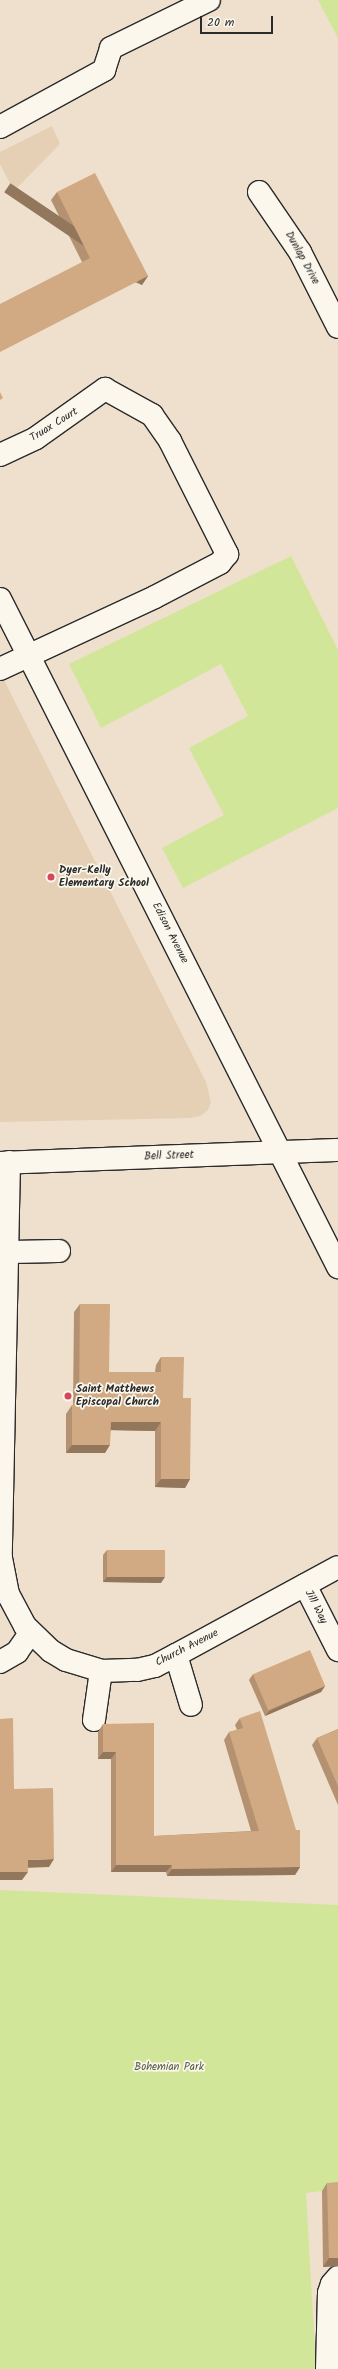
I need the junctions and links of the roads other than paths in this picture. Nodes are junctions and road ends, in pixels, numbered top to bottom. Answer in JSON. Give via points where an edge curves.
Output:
{"nodes":[{"id":1,"x":209,"y":0,"type":"edge"},
{"id":2,"x":0,"y":127,"type":"edge"},
{"id":3,"x":259,"y":192,"type":"dead end"},
{"id":4,"x":338,"y":327,"type":"edge"},
{"id":5,"x":0,"y":456,"type":"edge"},
{"id":6,"x":0,"y":599,"type":"edge"},
{"id":7,"x":30,"y":657,"type":"junction"},
{"id":8,"x":0,"y":669,"type":"edge"},
{"id":9,"x":338,"y":1150,"type":"edge"},
{"id":10,"x":281,"y":1151,"type":"junction"},
{"id":11,"x":4,"y":1162,"type":"edge"},
{"id":12,"x":59,"y":1251,"type":"dead end"},
{"id":13,"x":7,"y":1252,"type":"junction"},
{"id":14,"x":338,"y":1267,"type":"edge"},
{"id":15,"x":2,"y":1376,"type":"edge"},
{"id":16,"x":1,"y":1483,"type":"edge"},
{"id":17,"x":338,"y":1567,"type":"edge"},
{"id":18,"x":305,"y":1585,"type":"junction"},
{"id":19,"x":31,"y":1632,"type":"junction"},
{"id":20,"x":338,"y":1650,"type":"edge"},
{"id":21,"x":176,"y":1655,"type":"junction"},
{"id":22,"x":0,"y":1662,"type":"edge"},
{"id":23,"x":101,"y":1671,"type":"junction"},
{"id":24,"x":191,"y":1705,"type":"dead end"},
{"id":25,"x":94,"y":1720,"type":"dead end"},
{"id":26,"x":338,"y":2277,"type":"edge"},
{"id":27,"x":327,"y":2369,"type":"edge"}],
"edges":[{"from":1,"to":2,"type":"street","via":[[111,48],[104,70]]},
{"from":3,"to":4,"type":"street","name":"Dunlap Drive","via":[[300,252]]},
{"from":5,"to":7,"type":"street","name":"Truax Court","via":[[36,438],[105,389],[152,415],[170,441],[227,554],[220,563]]},
{"from":6,"to":7,"type":"street","name":"Edison Avenue"},
{"from":7,"to":8,"type":"street"},
{"from":7,"to":10,"type":"street","name":"Edison Avenue"},
{"from":9,"to":10,"type":"street","name":"Bell Street"},
{"from":10,"to":11,"type":"street","name":"Bell Street"},
{"from":10,"to":14,"type":"street","name":"Edison Avenue"},
{"from":11,"to":13,"type":"street","name":"Church Avenue"},
{"from":12,"to":13,"type":"street"},
{"from":13,"to":15,"type":"street","name":"Church Avenue"},
{"from":15,"to":16,"type":"street","name":"Church Avenue"},
{"from":16,"to":19,"type":"street","name":"Church Avenue","via":[[3,1576],[15,1610]]},
{"from":17,"to":18,"type":"street","name":"Church Avenue"},
{"from":18,"to":20,"type":"street","name":"Jill Way"},
{"from":18,"to":21,"type":"street","name":"Church Avenue"},
{"from":19,"to":22,"type":"street","via":[[17,1652]]},
{"from":19,"to":23,"type":"street","name":"Church Avenue","via":[[50,1651],[66,1660]]},
{"from":21,"to":23,"type":"street","name":"Church Avenue","via":[[155,1666],[137,1670]]},
{"from":21,"to":24,"type":"street"},
{"from":23,"to":25,"type":"street"},
{"from":26,"to":27,"type":"street","via":[[329,2293]]}]}
